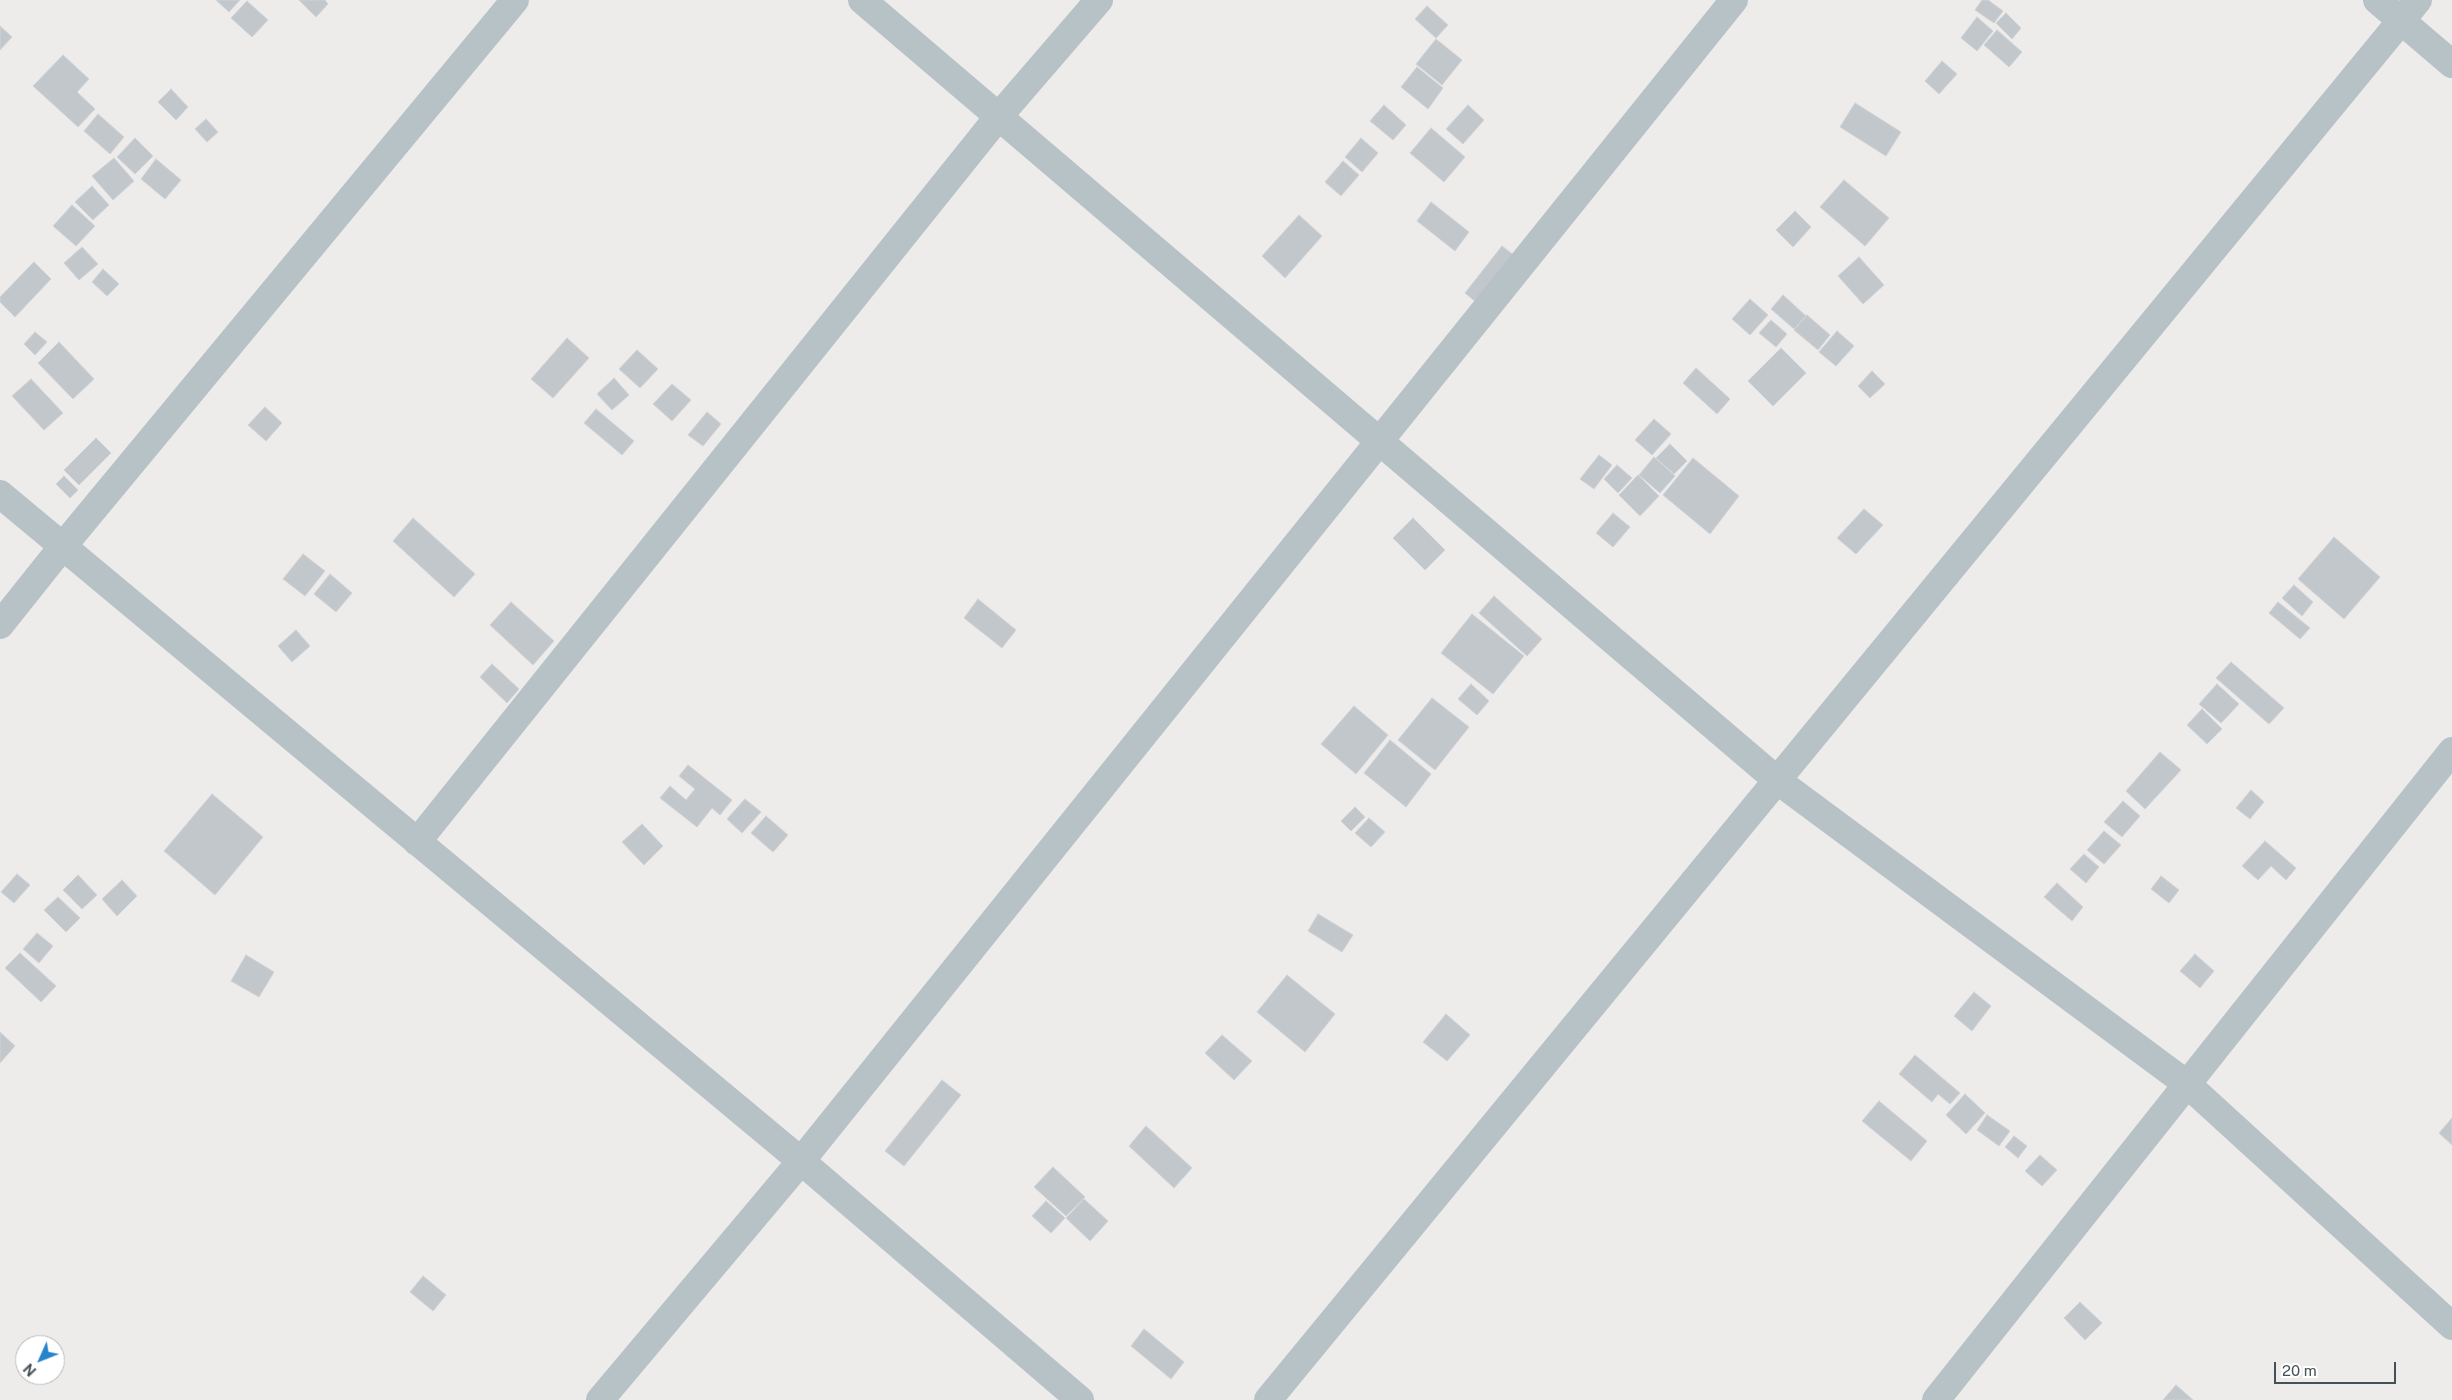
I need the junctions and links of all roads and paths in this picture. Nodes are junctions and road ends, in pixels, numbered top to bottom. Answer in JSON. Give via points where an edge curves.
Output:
{"nodes":[{"id":1,"x":515,"y":0,"type":"edge"},
{"id":2,"x":862,"y":0,"type":"edge"},
{"id":3,"x":1099,"y":0,"type":"edge"},
{"id":4,"x":1734,"y":0,"type":"edge"},
{"id":5,"x":2377,"y":0,"type":"edge"},
{"id":6,"x":2410,"y":10,"type":"edge"},
{"id":7,"x":2452,"y":64,"type":"edge"},
{"id":8,"x":999,"y":116,"type":"junction"},
{"id":9,"x":1380,"y":440,"type":"junction"},
{"id":10,"x":0,"y":494,"type":"edge"},
{"id":11,"x":63,"y":546,"type":"junction"},
{"id":12,"x":0,"y":625,"type":"edge"},
{"id":13,"x":2452,"y":751,"type":"edge"},
{"id":14,"x":1778,"y":781,"type":"junction"},
{"id":15,"x":417,"y":842,"type":"junction"},
{"id":16,"x":2187,"y":1084,"type":"junction"},
{"id":17,"x":801,"y":1161,"type":"junction"},
{"id":18,"x":2452,"y":1326,"type":"edge"},
{"id":19,"x":600,"y":1400,"type":"edge"},
{"id":20,"x":1080,"y":1400,"type":"edge"},
{"id":21,"x":1268,"y":1400,"type":"edge"},
{"id":22,"x":1936,"y":1400,"type":"edge"}],
"edges":[{"from":1,"to":11,"type":"street"},
{"from":2,"to":8,"type":"street"},
{"from":3,"to":8,"type":"street"},
{"from":4,"to":9,"type":"street"},
{"from":5,"to":6,"type":"street"},
{"from":6,"to":7,"type":"street"},
{"from":6,"to":14,"type":"street"},
{"from":8,"to":9,"type":"street"},
{"from":8,"to":15,"type":"street"},
{"from":9,"to":14,"type":"street"},
{"from":9,"to":17,"type":"street"},
{"from":10,"to":11,"type":"street"},
{"from":11,"to":12,"type":"street"},
{"from":11,"to":15,"type":"street"},
{"from":13,"to":16,"type":"street"},
{"from":14,"to":16,"type":"street"},
{"from":14,"to":21,"type":"street"},
{"from":15,"to":17,"type":"street"},
{"from":16,"to":18,"type":"street"},
{"from":16,"to":22,"type":"street"},
{"from":17,"to":19,"type":"street"},
{"from":17,"to":20,"type":"street"}]}
